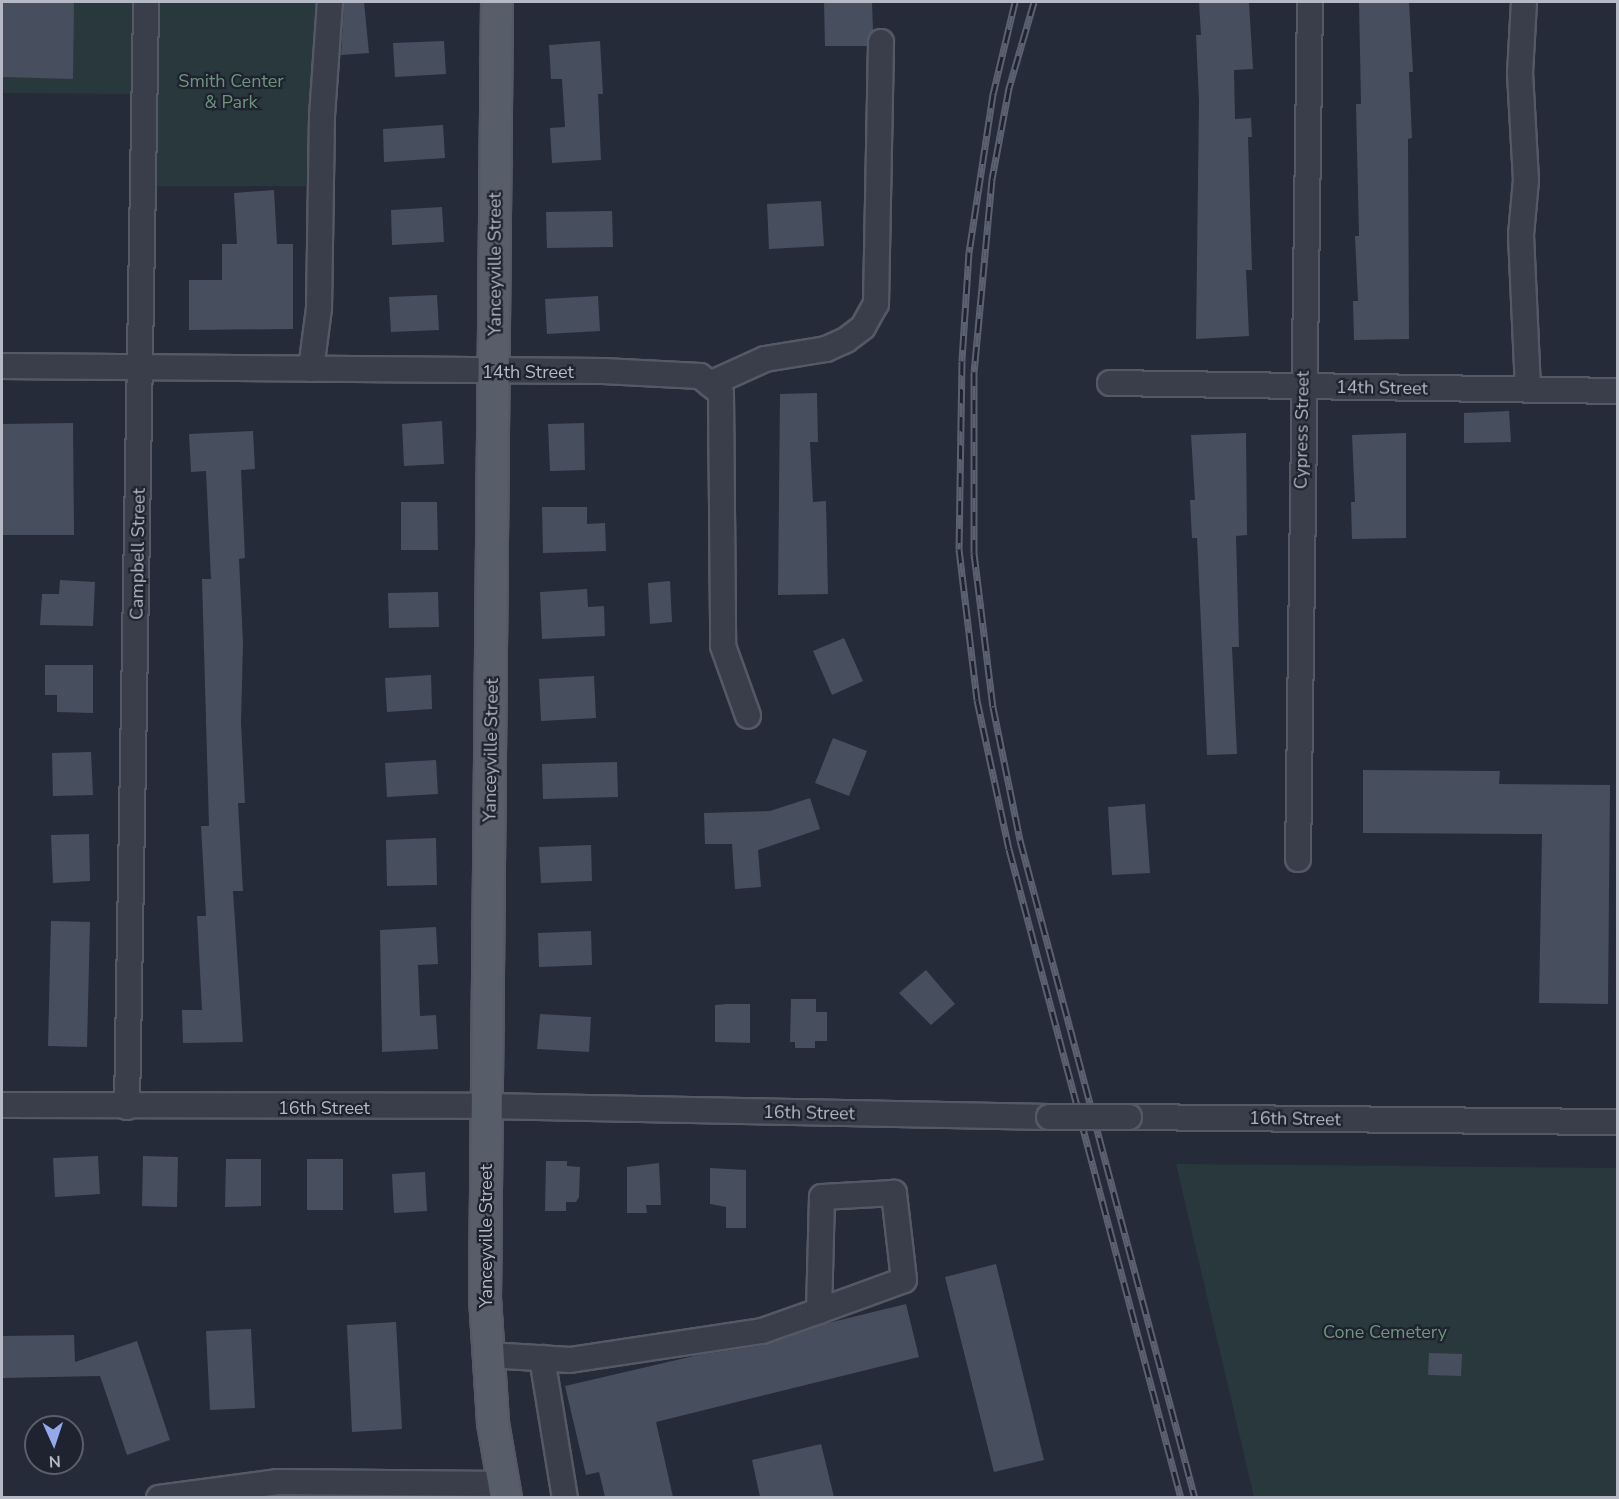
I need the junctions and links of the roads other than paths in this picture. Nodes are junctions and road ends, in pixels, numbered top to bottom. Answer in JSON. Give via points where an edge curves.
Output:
{"nodes":[{"id":1,"x":146,"y":2,"type":"edge"},
{"id":2,"x":330,"y":2,"type":"edge"},
{"id":3,"x":497,"y":2,"type":"edge"},
{"id":4,"x":1310,"y":2,"type":"edge"},
{"id":5,"x":1524,"y":2,"type":"edge"},
{"id":6,"x":881,"y":42,"type":"dead end"},
{"id":7,"x":2,"y":366,"type":"edge"},
{"id":8,"x":141,"y":369,"type":"junction"},
{"id":9,"x":311,"y":369,"type":"junction"},
{"id":10,"x":495,"y":373,"type":"junction"},
{"id":11,"x":1110,"y":383,"type":"dead end"},
{"id":12,"x":710,"y":384,"type":"junction"},
{"id":13,"x":1303,"y":387,"type":"junction"},
{"id":14,"x":1528,"y":390,"type":"junction"},
{"id":15,"x":1617,"y":391,"type":"edge"},
{"id":16,"x":748,"y":716,"type":"dead end"},
{"id":17,"x":1298,"y":859,"type":"dead end"},
{"id":18,"x":2,"y":1105,"type":"edge"},
{"id":19,"x":487,"y":1106,"type":"junction"},
{"id":20,"x":127,"y":1107,"type":"junction"},
{"id":21,"x":1617,"y":1122,"type":"edge"},
{"id":22,"x":819,"y":1311,"type":"junction"},
{"id":23,"x":489,"y":1355,"type":"junction"},
{"id":24,"x":543,"y":1358,"type":"junction"},
{"id":25,"x":504,"y":1490,"type":"edge"},
{"id":26,"x":159,"y":1497,"type":"edge"},
{"id":27,"x":565,"y":1497,"type":"edge"}],
"edges":[{"from":1,"to":8,"type":"street","name":"Campbell Street"},
{"from":2,"to":9,"type":"street","via":[[323,98],[319,308]]},
{"from":3,"to":10,"type":"main road","name":"Yanceyville Street"},
{"from":4,"to":13,"type":"street","name":"Cypress Street"},
{"from":5,"to":14,"type":"street","via":[[1520,74],[1526,180],[1521,235]]},
{"from":6,"to":12,"type":"street","via":[[876,304],[863,327],[846,340],[826,349],[765,359]]},
{"from":7,"to":8,"type":"street","name":"14th Street"},
{"from":8,"to":9,"type":"street","name":"14th Street"},
{"from":8,"to":20,"type":"street","name":"Campbell Street"},
{"from":9,"to":10,"type":"street","name":"14th Street"},
{"from":10,"to":12,"type":"street","name":"14th Street","via":[[603,371],[700,376]]},
{"from":10,"to":19,"type":"main road","name":"Yanceyville Street"},
{"from":11,"to":13,"type":"street","name":"14th Street"},
{"from":12,"to":16,"type":"street","via":[[721,393],[723,646]]},
{"from":13,"to":14,"type":"street","name":"14th Street"},
{"from":13,"to":17,"type":"street","name":"Cypress Street"},
{"from":14,"to":15,"type":"street","name":"14th Street"},
{"from":18,"to":20,"type":"street","name":"16th Street"},
{"from":19,"to":20,"type":"street","name":"16th Street"},
{"from":19,"to":21,"type":"street","name":"16th Street","bridge":true,"via":[[1049,1117]]},
{"from":19,"to":23,"type":"main road","name":"Yanceyville Street","via":[[485,1298]]},
{"from":22,"to":22,"type":"street","via":[[822,1197],[894,1193],[904,1280]]},
{"from":22,"to":24,"type":"street","via":[[762,1331],[570,1360]]},
{"from":23,"to":24,"type":"street"},
{"from":23,"to":25,"type":"main road","name":"Yanceyville Street"},
{"from":24,"to":27,"type":"street"},
{"from":25,"to":26,"type":"street","via":[[287,1482],[226,1486]]}]}
